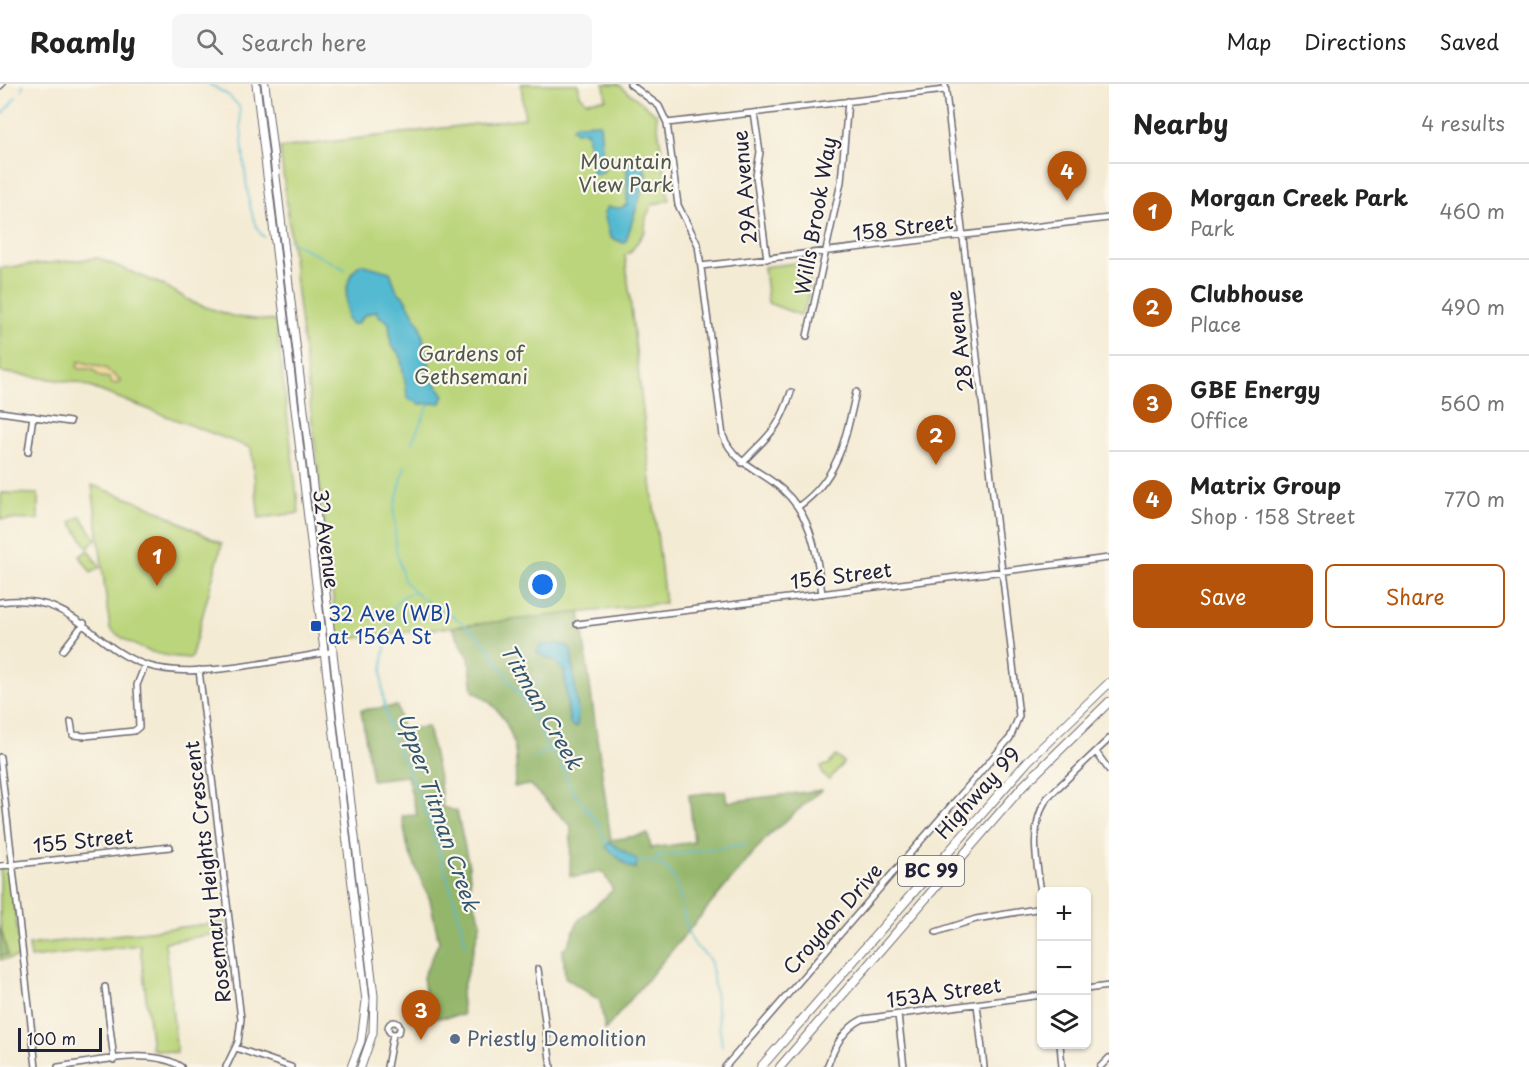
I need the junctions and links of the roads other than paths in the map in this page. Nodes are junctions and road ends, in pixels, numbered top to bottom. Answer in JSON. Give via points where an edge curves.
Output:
{"nodes":[{"id":1,"x":256,"y":84,"type":"edge"},
{"id":2,"x":265,"y":84,"type":"edge"},
{"id":3,"x":630,"y":84,"type":"edge"},
{"id":4,"x":945,"y":87,"type":"edge"},
{"id":5,"x":848,"y":101,"type":"junction"},
{"id":6,"x":754,"y":113,"type":"junction"},
{"id":7,"x":667,"y":123,"type":"junction"},
{"id":8,"x":1109,"y":218,"type":"edge"},
{"id":9,"x":963,"y":236,"type":"junction"},
{"id":10,"x":826,"y":252,"type":"junction"},
{"id":11,"x":767,"y":259,"type":"junction"},
{"id":12,"x":701,"y":266,"type":"junction"},
{"id":13,"x":807,"y":336,"type":"dead end"},
{"id":14,"x":791,"y":392,"type":"dead end"},
{"id":15,"x":856,"y":392,"type":"dead end"},
{"id":16,"x":0,"y":412,"type":"edge"},
{"id":17,"x":33,"y":416,"type":"junction"},
{"id":18,"x":70,"y":422,"type":"dead end"},
{"id":19,"x":28,"y":452,"type":"dead end"},
{"id":20,"x":742,"y":463,"type":"junction"},
{"id":21,"x":799,"y":506,"type":"junction"},
{"id":22,"x":1109,"y":558,"type":"edge"},
{"id":23,"x":1003,"y":572,"type":"junction"},
{"id":24,"x":822,"y":594,"type":"junction"},
{"id":25,"x":0,"y":602,"type":"edge"},
{"id":26,"x":84,"y":623,"type":"junction"},
{"id":27,"x":577,"y":624,"type":"dead end"},
{"id":28,"x":63,"y":650,"type":"dead end"},
{"id":29,"x":331,"y":652,"type":"junction"},
{"id":30,"x":323,"y":653,"type":"junction"},
{"id":31,"x":145,"y":665,"type":"junction"},
{"id":32,"x":199,"y":670,"type":"junction"},
{"id":33,"x":1109,"y":683,"type":"edge"},
{"id":34,"x":1018,"y":702,"type":"joint"},
{"id":35,"x":1109,"y":702,"type":"edge"},
{"id":36,"x":71,"y":722,"type":"dead end"},
{"id":37,"x":1109,"y":739,"type":"edge"},
{"id":38,"x":1096,"y":752,"type":"junction"},
{"id":39,"x":0,"y":758,"type":"edge"},
{"id":40,"x":1109,"y":770,"type":"edge"},
{"id":41,"x":2,"y":790,"type":"edge"},
{"id":42,"x":345,"y":821,"type":"junction"},
{"id":43,"x":170,"y":847,"type":"dead end"},
{"id":44,"x":357,"y":860,"type":"junction"},
{"id":45,"x":12,"y":864,"type":"junction"},
{"id":46,"x":0,"y":866,"type":"edge"},
{"id":47,"x":1040,"y":887,"type":"edge"},
{"id":48,"x":1037,"y":909,"type":"edge"},
{"id":49,"x":936,"y":932,"type":"dead end"},
{"id":50,"x":538,"y":969,"type":"dead end"},
{"id":51,"x":1109,"y":986,"type":"edge"},
{"id":52,"x":105,"y":987,"type":"dead end"},
{"id":53,"x":1091,"y":988,"type":"edge"},
{"id":54,"x":1037,"y":996,"type":"edge"},
{"id":55,"x":977,"y":1004,"type":"junction"},
{"id":56,"x":898,"y":1015,"type":"junction"},
{"id":57,"x":393,"y":1034,"type":"dead end"},
{"id":58,"x":236,"y":1048,"type":"junction"},
{"id":59,"x":1060,"y":1049,"type":"edge"},
{"id":60,"x":1109,"y":1058,"type":"edge"},
{"id":61,"x":114,"y":1060,"type":"junction"},
{"id":62,"x":36,"y":1067,"type":"edge"},
{"id":63,"x":58,"y":1067,"type":"edge"},
{"id":64,"x":181,"y":1067,"type":"edge"},
{"id":65,"x":226,"y":1067,"type":"edge"},
{"id":66,"x":291,"y":1067,"type":"edge"},
{"id":67,"x":351,"y":1067,"type":"edge"},
{"id":68,"x":361,"y":1067,"type":"edge"},
{"id":69,"x":387,"y":1067,"type":"edge"},
{"id":70,"x":551,"y":1067,"type":"edge"},
{"id":71,"x":725,"y":1067,"type":"edge"},
{"id":72,"x":761,"y":1067,"type":"edge"},
{"id":73,"x":780,"y":1067,"type":"edge"},
{"id":74,"x":827,"y":1067,"type":"edge"},
{"id":75,"x":904,"y":1067,"type":"edge"},
{"id":76,"x":984,"y":1067,"type":"edge"},
{"id":77,"x":1062,"y":1067,"type":"edge"},
{"id":78,"x":1100,"y":1067,"type":"edge"}],
"edges":[{"from":1,"to":30,"type":"main road","name":"32 Avenue"},
{"from":2,"to":29,"type":"main road","name":"32 Avenue"},
{"from":3,"to":7,"type":"street","via":[[659,106]]},
{"from":4,"to":5,"type":"street"},
{"from":4,"to":9,"type":"street","name":"28 Avenue"},
{"from":5,"to":6,"type":"street"},
{"from":5,"to":10,"type":"street","name":"Wills Brook Way","via":[[841,182]]},
{"from":6,"to":7,"type":"street"},
{"from":6,"to":11,"type":"street","name":"29A Avenue","via":[[760,152],[756,176]]},
{"from":7,"to":12,"type":"street","via":[[678,205],[698,245]]},
{"from":8,"to":9,"type":"street","name":"158 Street"},
{"from":9,"to":10,"type":"street","name":"158 Street"},
{"from":9,"to":23,"type":"street","name":"28 Avenue"},
{"from":10,"to":11,"type":"street","name":"158 Street"},
{"from":10,"to":13,"type":"street","name":"Wills Brook Way"},
{"from":11,"to":12,"type":"street","name":"158 Street"},
{"from":12,"to":20,"type":"street","via":[[723,436]]},
{"from":14,"to":20,"type":"street","via":[[782,420]]},
{"from":15,"to":21,"type":"street","via":[[840,457],[823,485]]},
{"from":16,"to":17,"type":"street"},
{"from":17,"to":18,"type":"street"},
{"from":17,"to":19,"type":"street"},
{"from":20,"to":21,"type":"street"},
{"from":21,"to":24,"type":"street","via":[[814,540]]},
{"from":22,"to":23,"type":"street","name":"156 Street"},
{"from":23,"to":24,"type":"street","name":"156 Street"},
{"from":23,"to":34,"type":"street","name":"28 Avenue"},
{"from":24,"to":27,"type":"street","name":"156 Street"},
{"from":25,"to":26,"type":"street","via":[[48,605]]},
{"from":26,"to":28,"type":"street"},
{"from":26,"to":31,"type":"street"},
{"from":29,"to":30,"type":"street"},
{"from":29,"to":44,"type":"main road","name":"32 Avenue"},
{"from":30,"to":32,"type":"street"},
{"from":30,"to":42,"type":"main road","name":"32 Avenue"},
{"from":31,"to":32,"type":"street"},
{"from":31,"to":36,"type":"street","via":[[137,685],[139,728],[73,735]]},
{"from":32,"to":58,"type":"street","name":"Rosemary Heights Crescent","via":[[241,1019]]},
{"from":33,"to":72,"type":"highway","name":"Highway 99","number":"BC 99","via":[[1020,769]]},
{"from":34,"to":71,"type":"street","name":"Croydon Drive","via":[[1017,726],[1010,738]]},
{"from":35,"to":73,"type":"highway","name":"Highway 99","number":"BC 99","via":[[1023,786]]},
{"from":37,"to":38,"type":"street"},
{"from":38,"to":40,"type":"street"},
{"from":38,"to":47,"type":"street","via":[[1041,808],[1035,840]]},
{"from":39,"to":41,"type":"street"},
{"from":41,"to":45,"type":"street"},
{"from":42,"to":44,"type":"main road","via":[[353,859]]},
{"from":42,"to":67,"type":"main road","name":"32 Avenue","via":[[366,1001],[363,1035]]},
{"from":43,"to":45,"type":"street","name":"155 Street"},
{"from":44,"to":68,"type":"main road","name":"32 Avenue","via":[[375,1006],[371,1042]]},
{"from":45,"to":46,"type":"street","name":"155 Street"},
{"from":45,"to":62,"type":"street"},
{"from":48,"to":49,"type":"street","via":[[976,919]]},
{"from":50,"to":70,"type":"street"},
{"from":51,"to":53,"type":"street"},
{"from":52,"to":61,"type":"street"},
{"from":54,"to":55,"type":"street","name":"153A Street"},
{"from":55,"to":56,"type":"street","name":"153A Street"},
{"from":55,"to":76,"type":"street"},
{"from":56,"to":74,"type":"street","name":"153A Street","via":[[869,1018],[851,1025],[840,1038]]},
{"from":56,"to":75,"type":"street"},
{"from":57,"to":69,"type":"street"},
{"from":58,"to":65,"type":"street","name":"Rosemary Heights Crescent"},
{"from":58,"to":66,"type":"street"},
{"from":59,"to":77,"type":"street"},
{"from":60,"to":78,"type":"street"},
{"from":61,"to":63,"type":"street"},
{"from":61,"to":64,"type":"street","via":[[152,1056]]}]}
